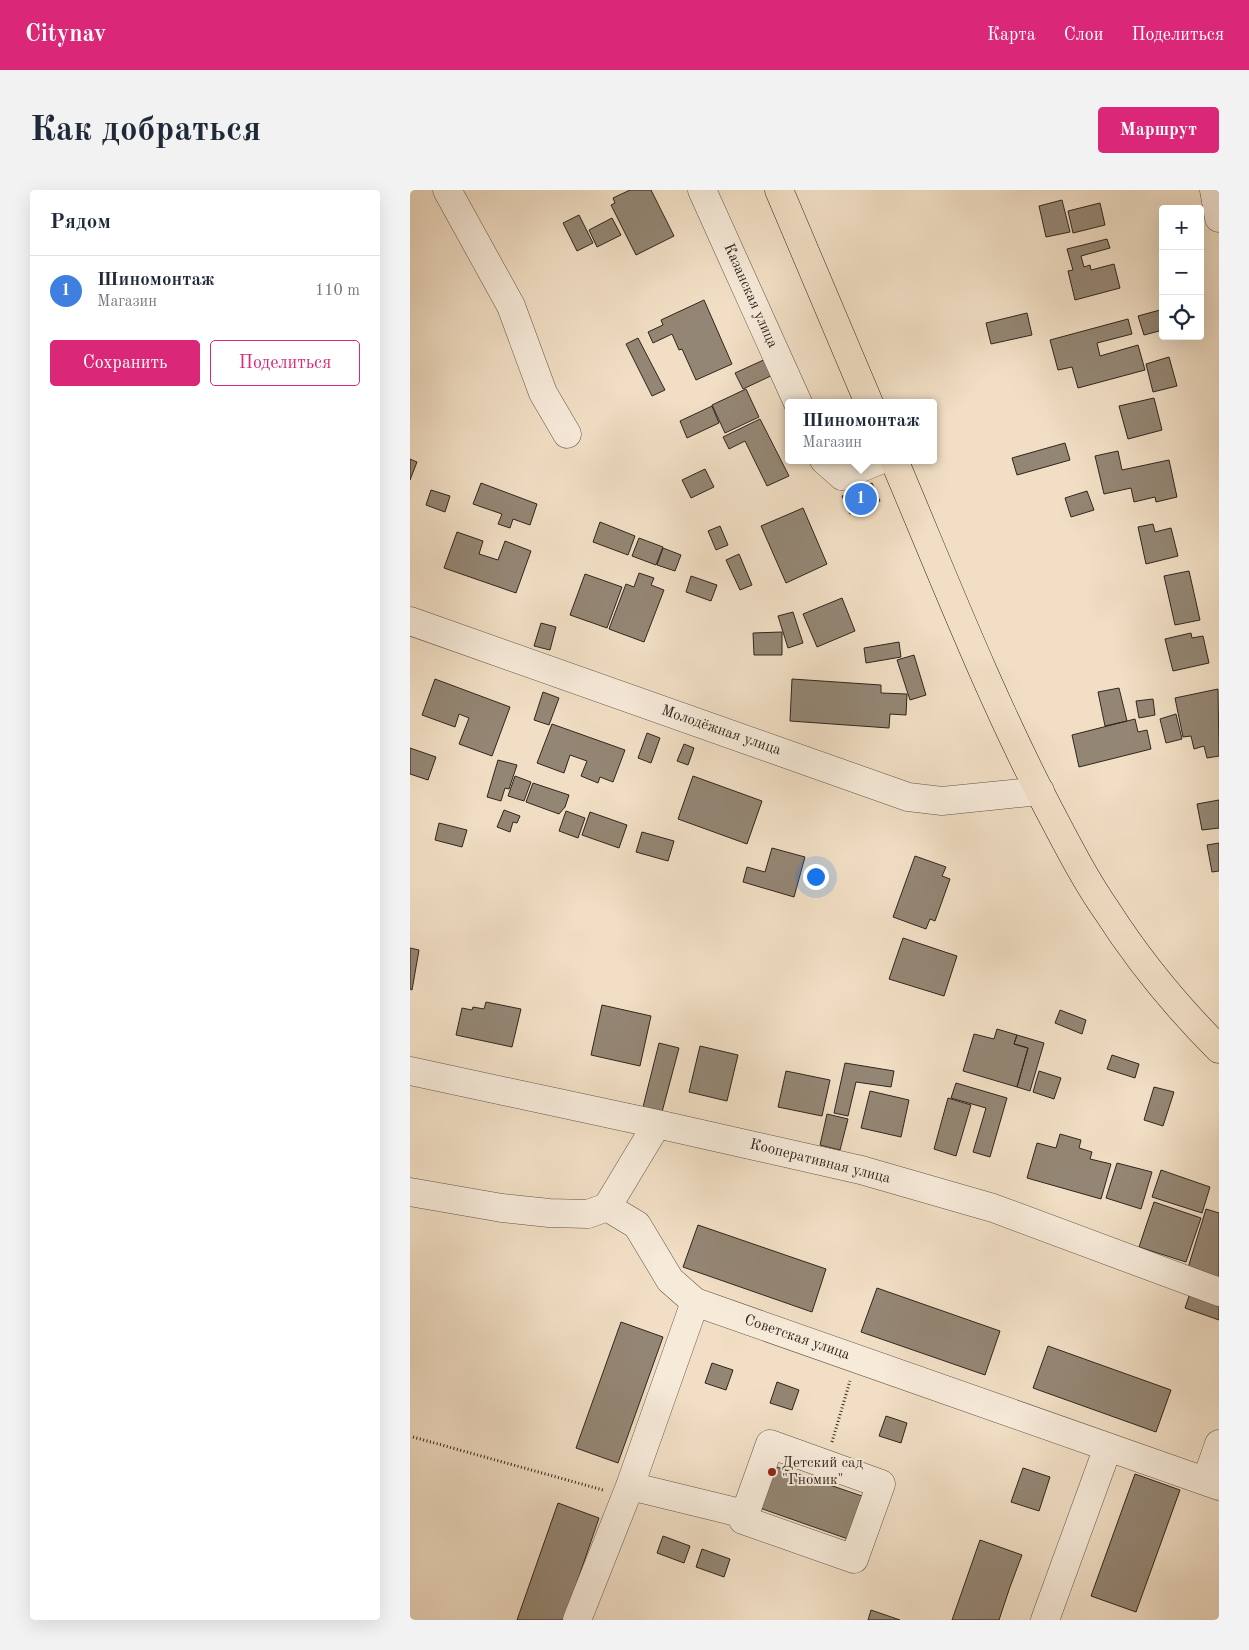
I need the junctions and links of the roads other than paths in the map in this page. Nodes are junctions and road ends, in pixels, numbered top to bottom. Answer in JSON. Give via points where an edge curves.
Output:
{"nodes":[{"id":1,"x":448,"y":190,"type":"edge"},
{"id":2,"x":702,"y":190,"type":"edge"},
{"id":3,"x":779,"y":190,"type":"edge"},
{"id":4,"x":796,"y":399,"type":"edge"},
{"id":5,"x":867,"y":399,"type":"edge"},
{"id":6,"x":567,"y":434,"type":"dead end"},
{"id":7,"x":828,"y":464,"type":"edge"},
{"id":8,"x":870,"y":464,"type":"edge"},
{"id":9,"x":896,"y":464,"type":"edge"},
{"id":10,"x":410,"y":621,"type":"edge"},
{"id":11,"x":1040,"y":791,"type":"junction"},
{"id":12,"x":1219,"y":1049,"type":"edge"},
{"id":13,"x":410,"y":1071,"type":"edge"},
{"id":14,"x":656,"y":1124,"type":"junction"},
{"id":15,"x":410,"y":1192,"type":"edge"},
{"id":16,"x":607,"y":1207,"type":"junction"},
{"id":17,"x":1219,"y":1292,"type":"edge"},
{"id":18,"x":695,"y":1302,"type":"junction"},
{"id":19,"x":1219,"y":1444,"type":"edge"},
{"id":20,"x":1108,"y":1447,"type":"junction"},
{"id":21,"x":1212,"y":1483,"type":"edge"},
{"id":22,"x":628,"y":1491,"type":"junction"},
{"id":23,"x":745,"y":1514,"type":"junction"},
{"id":24,"x":577,"y":1620,"type":"edge"},
{"id":25,"x":1045,"y":1620,"type":"edge"}],
"edges":[{"from":1,"to":6,"type":"street","via":[[512,306],[543,393]]},
{"from":2,"to":4,"type":"street","name":"Казанская улица"},
{"from":3,"to":5,"type":"highway"},
{"from":7,"to":8,"type":"street","via":[[842,476]]},
{"from":9,"to":11,"type":"highway","via":[[982,670]]},
{"from":10,"to":11,"type":"street","name":"Молодёжная улица","via":[[908,797],[942,801]]},
{"from":11,"to":12,"type":"highway","via":[[1078,865],[1107,912],[1166,991]]},
{"from":13,"to":14,"type":"street","name":"Кооперативная улица"},
{"from":14,"to":16,"type":"street"},
{"from":14,"to":17,"type":"street","name":"Кооперативная улица","via":[[861,1170],[993,1208]]},
{"from":15,"to":16,"type":"street","via":[[549,1213],[588,1214]]},
{"from":16,"to":18,"type":"street","via":[[637,1225],[670,1280]]},
{"from":18,"to":20,"type":"street","name":"Советская улица"},
{"from":18,"to":22,"type":"street"},
{"from":19,"to":21,"type":"street"},
{"from":20,"to":21,"type":"street","name":"Советская улица"},
{"from":20,"to":25,"type":"street"},
{"from":22,"to":23,"type":"street"},
{"from":22,"to":24,"type":"street"},
{"from":23,"to":23,"type":"street","via":[[770,1444],[881,1484],[854,1559],[743,1520]]}]}
